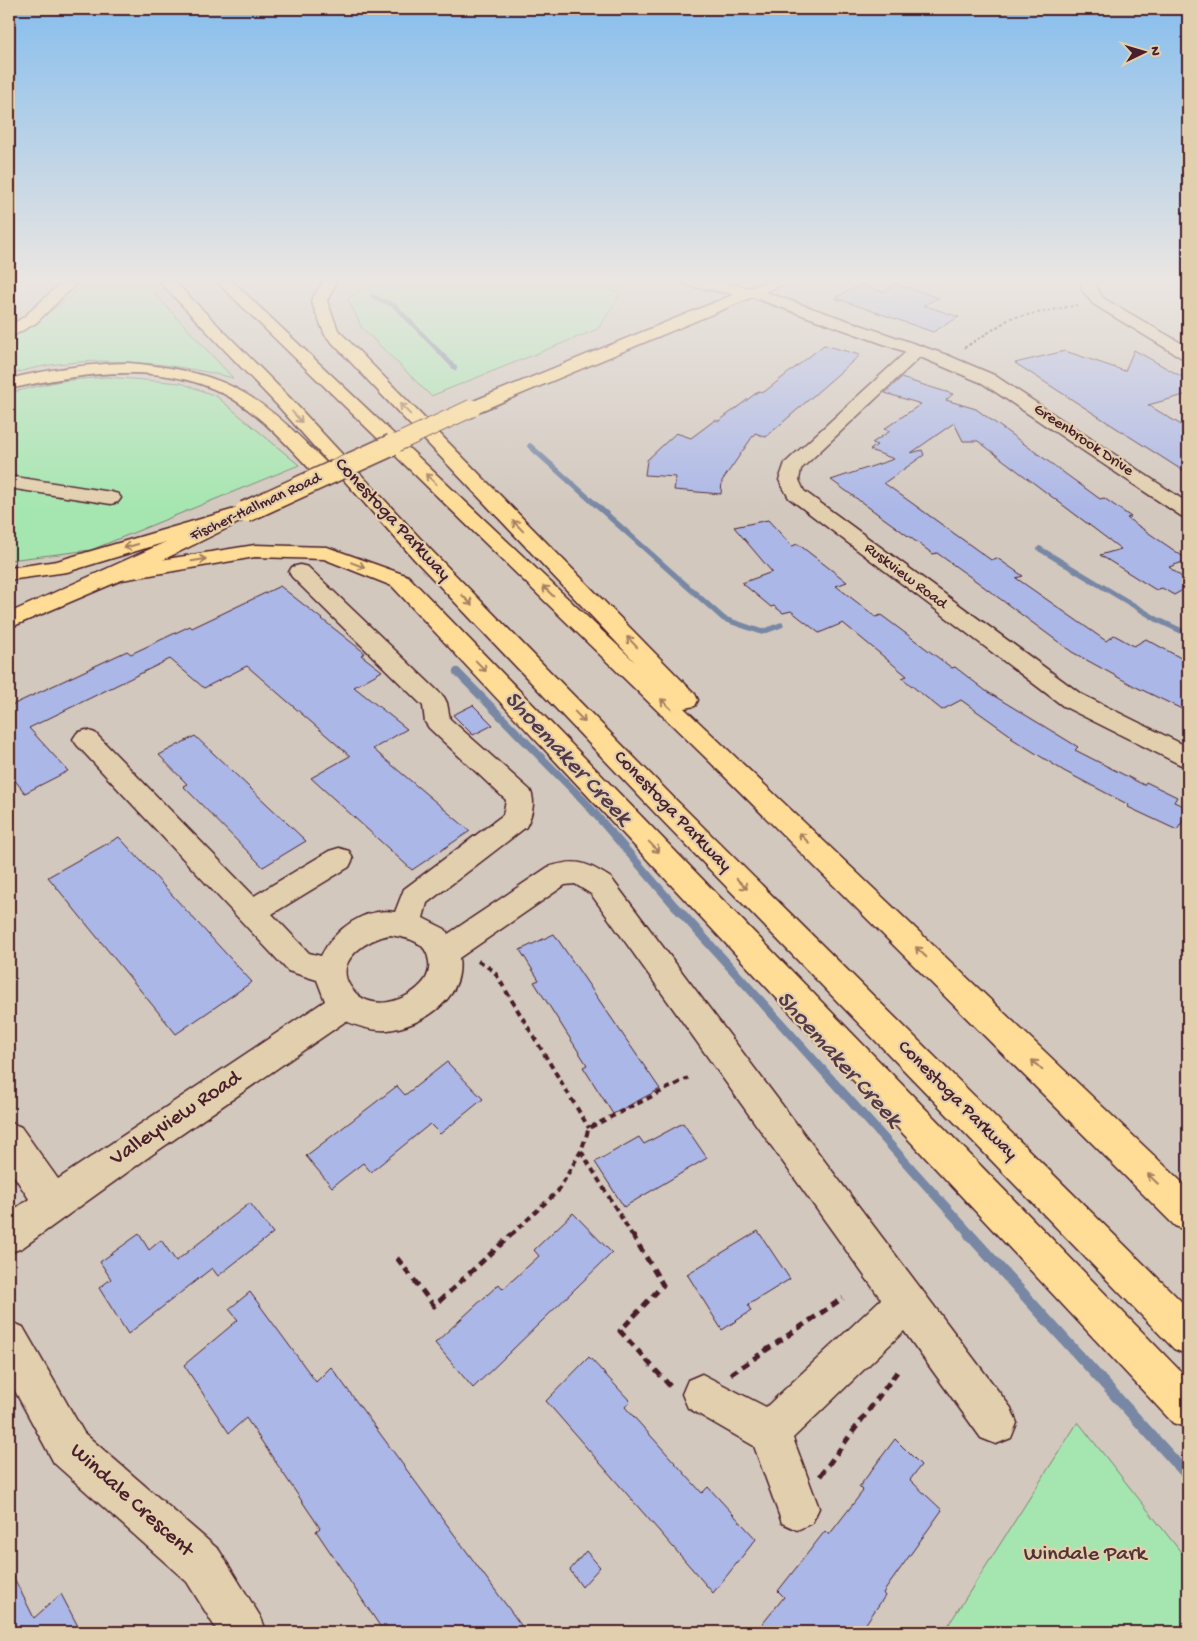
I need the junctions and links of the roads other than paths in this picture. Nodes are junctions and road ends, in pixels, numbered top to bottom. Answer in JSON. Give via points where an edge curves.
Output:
{"nodes":[{"id":1,"x":241,"y":358,"type":"edge"},
{"id":2,"x":304,"y":358,"type":"edge"},
{"id":3,"x":356,"y":358,"type":"edge"},
{"id":4,"x":593,"y":358,"type":"edge"},
{"id":5,"x":910,"y":358,"type":"edge"},
{"id":6,"x":936,"y":358,"type":"edge"},
{"id":7,"x":9,"y":384,"type":"edge"},
{"id":8,"x":9,"y":482,"type":"edge"},
{"id":9,"x":111,"y":498,"type":"dead end"},
{"id":10,"x":245,"y":512,"type":"junction"},
{"id":11,"x":1188,"y":512,"type":"edge"},
{"id":12,"x":422,"y":554,"type":"junction"},
{"id":13,"x":300,"y":572,"type":"dead end"},
{"id":14,"x":9,"y":574,"type":"edge"},
{"id":15,"x":116,"y":574,"type":"junction"},
{"id":16,"x":9,"y":621,"type":"edge"},
{"id":17,"x":86,"y":739,"type":"dead end"},
{"id":18,"x":713,"y":750,"type":"junction"},
{"id":19,"x":1188,"y":758,"type":"edge"},
{"id":20,"x":339,"y":859,"type":"dead end"},
{"id":21,"x":251,"y":912,"type":"junction"},
{"id":22,"x":407,"y":923,"type":"junction"},
{"id":23,"x":460,"y":956,"type":"junction"},
{"id":24,"x":331,"y":972,"type":"junction"},
{"id":25,"x":345,"y":1005,"type":"junction"},
{"id":26,"x":9,"y":1138,"type":"edge"},
{"id":27,"x":53,"y":1204,"type":"junction"},
{"id":28,"x":1188,"y":1213,"type":"edge"},
{"id":29,"x":9,"y":1235,"type":"edge"},
{"id":30,"x":906,"y":1302,"type":"junction"},
{"id":31,"x":1188,"y":1335,"type":"edge"},
{"id":32,"x":9,"y":1341,"type":"edge"},
{"id":33,"x":702,"y":1394,"type":"road end"},
{"id":34,"x":1188,"y":1408,"type":"edge"},
{"id":35,"x":996,"y":1424,"type":"dead end"},
{"id":36,"x":770,"y":1432,"type":"junction"},
{"id":37,"x":797,"y":1508,"type":"road end"},
{"id":38,"x":244,"y":1632,"type":"edge"}],
"edges":[{"from":1,"to":12,"type":"main road","name":"Conestoga Parkway","one_way":true},
{"from":18,"to":2,"type":"main road","one_way":true},
{"from":18,"to":3,"type":"main road","one_way":true,"via":[[685,698]]},
{"from":4,"to":10,"type":"main road","name":"Fischer-Hallman Road","bridge":true,"via":[[472,408]]},
{"from":5,"to":19,"type":"street","name":"Ruskview Road","via":[[792,467],[789,480],[796,494],[1072,700]]},
{"from":6,"to":11,"type":"street","name":"Greenbrook Drive","via":[[971,370],[996,384]]},
{"from":7,"to":12,"type":"main road","via":[[54,374],[128,369],[159,371],[219,385],[264,413],[380,528]]},
{"from":8,"to":9,"type":"street"},
{"from":10,"to":14,"type":"main road","one_way":true,"via":[[59,567]]},
{"from":10,"to":15,"type":"main road","name":"Fischer-Hallman Road"},
{"from":12,"to":31,"type":"main road","name":"Conestoga Parkway","one_way":true,"via":[[659,800]]},
{"from":13,"to":22,"type":"street","via":[[435,703],[438,722],[520,797],[516,820],[414,897]]},
{"from":15,"to":16,"type":"main road","name":"Fischer-Hallman Road"},
{"from":15,"to":34,"type":"main road","one_way":true,"via":[[255,551],[327,553],[400,581]]},
{"from":17,"to":21,"type":"street"},
{"from":28,"to":18,"type":"main road","one_way":true},
{"from":20,"to":21,"type":"street"},
{"from":21,"to":24,"type":"street","via":[[299,962]]},
{"from":22,"to":23,"type":"street","via":[[424,928]]},
{"from":22,"to":24,"type":"street","via":[[373,926],[357,933],[344,944]]},
{"from":23,"to":25,"type":"street","via":[[446,967],[442,983],[432,996],[416,1008],[398,1015],[378,1016],[360,1013]]},
{"from":23,"to":30,"type":"street","via":[[558,875],[580,872],[601,886]]},
{"from":24,"to":25,"type":"street","via":[[332,984]]},
{"from":25,"to":27,"type":"street","name":"Valleyview Road"},
{"from":26,"to":27,"type":"street"},
{"from":27,"to":29,"type":"street","name":"Valleyview Road"},
{"from":30,"to":35,"type":"street"},
{"from":30,"to":36,"type":"street"},
{"from":32,"to":38,"type":"street","name":"Windale Crescent","via":[[69,1448],[203,1566]]},
{"from":33,"to":36,"type":"street"},
{"from":36,"to":37,"type":"street"}]}
